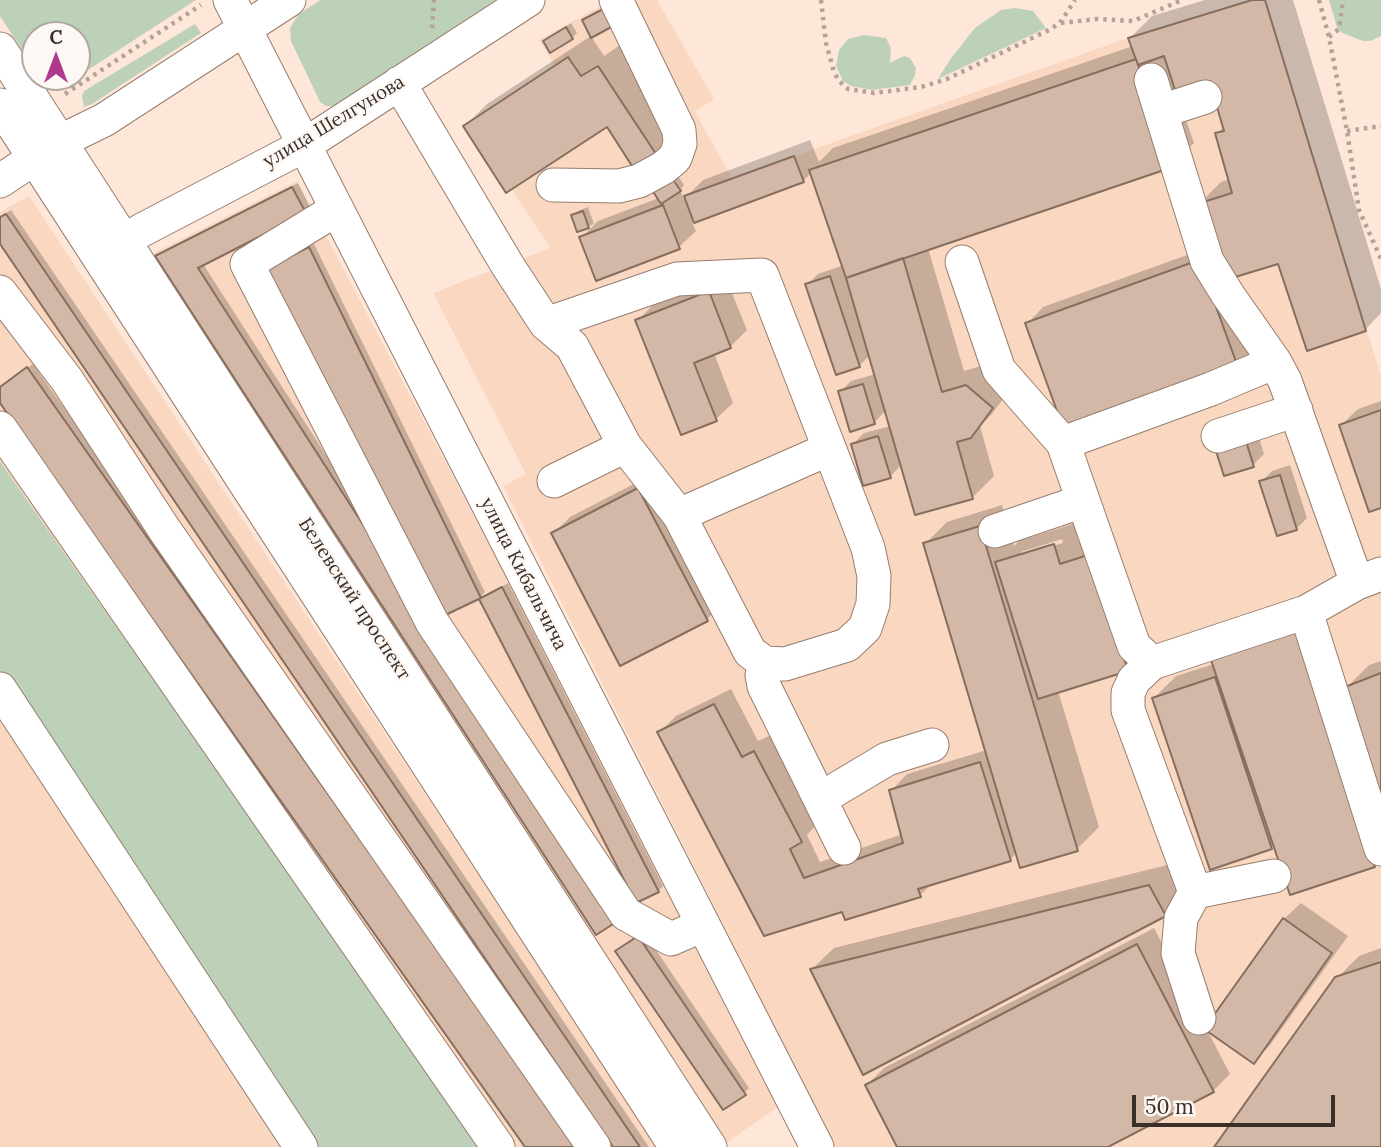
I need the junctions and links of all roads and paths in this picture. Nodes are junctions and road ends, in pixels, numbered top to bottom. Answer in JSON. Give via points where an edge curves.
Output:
{"nodes":[{"id":1,"x":289,"y":0,"type":"edge"},
{"id":2,"x":528,"y":0,"type":"edge"},
{"id":3,"x":616,"y":0,"type":"edge"},
{"id":4,"x":821,"y":0,"type":"edge"},
{"id":5,"x":1075,"y":0,"type":"edge"},
{"id":6,"x":1182,"y":0,"type":"edge"},
{"id":7,"x":1319,"y":0,"type":"edge"},
{"id":8,"x":1343,"y":0,"type":"edge"},
{"id":9,"x":208,"y":1,"type":"edge"},
{"id":10,"x":237,"y":14,"type":"edge"},
{"id":11,"x":1060,"y":23,"type":"junction"},
{"id":12,"x":1329,"y":37,"type":"junction"},
{"id":13,"x":0,"y":49,"type":"edge"},
{"id":14,"x":1151,"y":80,"type":"dead end"},
{"id":15,"x":399,"y":83,"type":"junction"},
{"id":16,"x":1205,"y":97,"type":"dead end"},
{"id":17,"x":57,"y":99,"type":"dead end"},
{"id":18,"x":0,"y":105,"type":"edge"},
{"id":19,"x":1162,"y":111,"type":"junction"},
{"id":20,"x":1381,"y":126,"type":"edge"},
{"id":21,"x":1347,"y":131,"type":"junction"},
{"id":22,"x":303,"y":146,"type":"junction"},
{"id":23,"x":47,"y":151,"type":"junction"},
{"id":24,"x":0,"y":180,"type":"edge"},
{"id":25,"x":553,"y":185,"type":"dead end"},
{"id":26,"x":337,"y":209,"type":"junction"},
{"id":27,"x":111,"y":249,"type":"junction"},
{"id":28,"x":1381,"y":259,"type":"edge"},
{"id":29,"x":962,"y":262,"type":"dead end"},
{"id":30,"x":3,"y":305,"type":"edge"},
{"id":31,"x":546,"y":324,"type":"junction"},
{"id":32,"x":1275,"y":362,"type":"junction"},
{"id":33,"x":1296,"y":410,"type":"junction"},
{"id":34,"x":0,"y":428,"type":"edge"},
{"id":35,"x":1218,"y":436,"type":"dead end"},
{"id":36,"x":1063,"y":443,"type":"junction"},
{"id":37,"x":625,"y":446,"type":"junction"},
{"id":38,"x":829,"y":449,"type":"junction"},
{"id":39,"x":554,"y":481,"type":"dead end"},
{"id":40,"x":1083,"y":501,"type":"junction"},
{"id":41,"x":679,"y":515,"type":"junction"},
{"id":42,"x":995,"y":531,"type":"dead end"},
{"id":43,"x":1369,"y":579,"type":"edge"},
{"id":44,"x":1306,"y":612,"type":"junction"},
{"id":45,"x":765,"y":663,"type":"junction"},
{"id":46,"x":1152,"y":663,"type":"junction"},
{"id":47,"x":0,"y":689,"type":"edge"},
{"id":48,"x":932,"y":744,"type":"dead end"},
{"id":49,"x":820,"y":799,"type":"junction"},
{"id":50,"x":844,"y":848,"type":"dead end"},
{"id":51,"x":1381,"y":849,"type":"edge"},
{"id":52,"x":1274,"y":876,"type":"dead end"},
{"id":53,"x":1195,"y":892,"type":"junction"},
{"id":54,"x":703,"y":925,"type":"junction"},
{"id":55,"x":1199,"y":1018,"type":"dead end"},
{"id":56,"x":301,"y":1147,"type":"edge"},
{"id":57,"x":498,"y":1147,"type":"edge"},
{"id":58,"x":594,"y":1147,"type":"edge"},
{"id":59,"x":676,"y":1147,"type":"edge"},
{"id":60,"x":709,"y":1147,"type":"edge"},
{"id":61,"x":817,"y":1147,"type":"edge"}],
"edges":[{"from":1,"to":10,"type":"street"},
{"from":2,"to":15,"type":"street","name":"улица Шелгунова"},
{"from":3,"to":25,"type":"street","via":[[679,130],[680,144],[675,158],[639,181],[619,186]]},
{"from":4,"to":11,"type":"path","via":[[834,72],[848,89],[861,93],[935,84]]},
{"from":5,"to":11,"type":"path"},
{"from":6,"to":11,"type":"path","via":[[1133,21]]},
{"from":7,"to":12,"type":"path"},
{"from":8,"to":12,"type":"path","via":[[1339,29]]},
{"from":9,"to":17,"type":"path"},
{"from":10,"to":22,"type":"street","name":"улица Кибальчича"},
{"from":10,"to":23,"type":"street","via":[[104,120]]},
{"from":12,"to":21,"type":"path"},
{"from":13,"to":23,"type":"street","name":"Белевский проспект"},
{"from":14,"to":19,"type":"street"},
{"from":15,"to":22,"type":"street","name":"улица Шелгунова"},
{"from":15,"to":31,"type":"street"},
{"from":16,"to":19,"type":"street"},
{"from":18,"to":23,"type":"street","name":"Белевский проспект"},
{"from":19,"to":32,"type":"street","via":[[1208,261]]},
{"from":20,"to":21,"type":"path"},
{"from":21,"to":28,"type":"path","via":[[1359,210]]},
{"from":22,"to":26,"type":"street","name":"улица Кибальчича"},
{"from":22,"to":27,"type":"street","name":"улица Шелгунова"},
{"from":23,"to":24,"type":"street"},
{"from":23,"to":27,"type":"street","name":"Белевский проспект"},
{"from":26,"to":54,"type":"street","name":"улица Кибальчича"},
{"from":26,"to":54,"type":"street","via":[[247,264],[432,622],[626,914],[671,940]]},
{"from":27,"to":59,"type":"street","name":"Белевский проспект"},
{"from":27,"to":60,"type":"street","name":"Белевский проспект"},
{"from":29,"to":36,"type":"street","via":[[999,370]]},
{"from":30,"to":58,"type":"street","via":[[67,380],[164,529]]},
{"from":31,"to":37,"type":"street","via":[[572,346]]},
{"from":31,"to":38,"type":"street","via":[[677,279],[762,275]]},
{"from":32,"to":33,"type":"street"},
{"from":32,"to":36,"type":"street"},
{"from":33,"to":35,"type":"street"},
{"from":33,"to":43,"type":"street"},
{"from":34,"to":57,"type":"street"},
{"from":36,"to":40,"type":"street"},
{"from":37,"to":39,"type":"street"},
{"from":37,"to":41,"type":"street"},
{"from":38,"to":41,"type":"street"},
{"from":38,"to":45,"type":"street","via":[[867,548],[874,576],[873,604],[864,628],[847,645],[785,664]]},
{"from":40,"to":42,"type":"street"},
{"from":40,"to":46,"type":"street","via":[[1134,646]]},
{"from":41,"to":45,"type":"street","via":[[750,652]]},
{"from":43,"to":44,"type":"street"},
{"from":44,"to":46,"type":"street"},
{"from":44,"to":51,"type":"street"},
{"from":45,"to":49,"type":"street","via":[[764,686]]},
{"from":46,"to":53,"type":"street","via":[[1134,680],[1128,710]]},
{"from":47,"to":56,"type":"street"},
{"from":48,"to":49,"type":"street","via":[[887,760]]},
{"from":49,"to":50,"type":"street"},
{"from":52,"to":53,"type":"street"},
{"from":53,"to":55,"type":"street","via":[[1181,918],[1178,953]]},
{"from":54,"to":61,"type":"street","name":"улица Кибальчича"}]}
